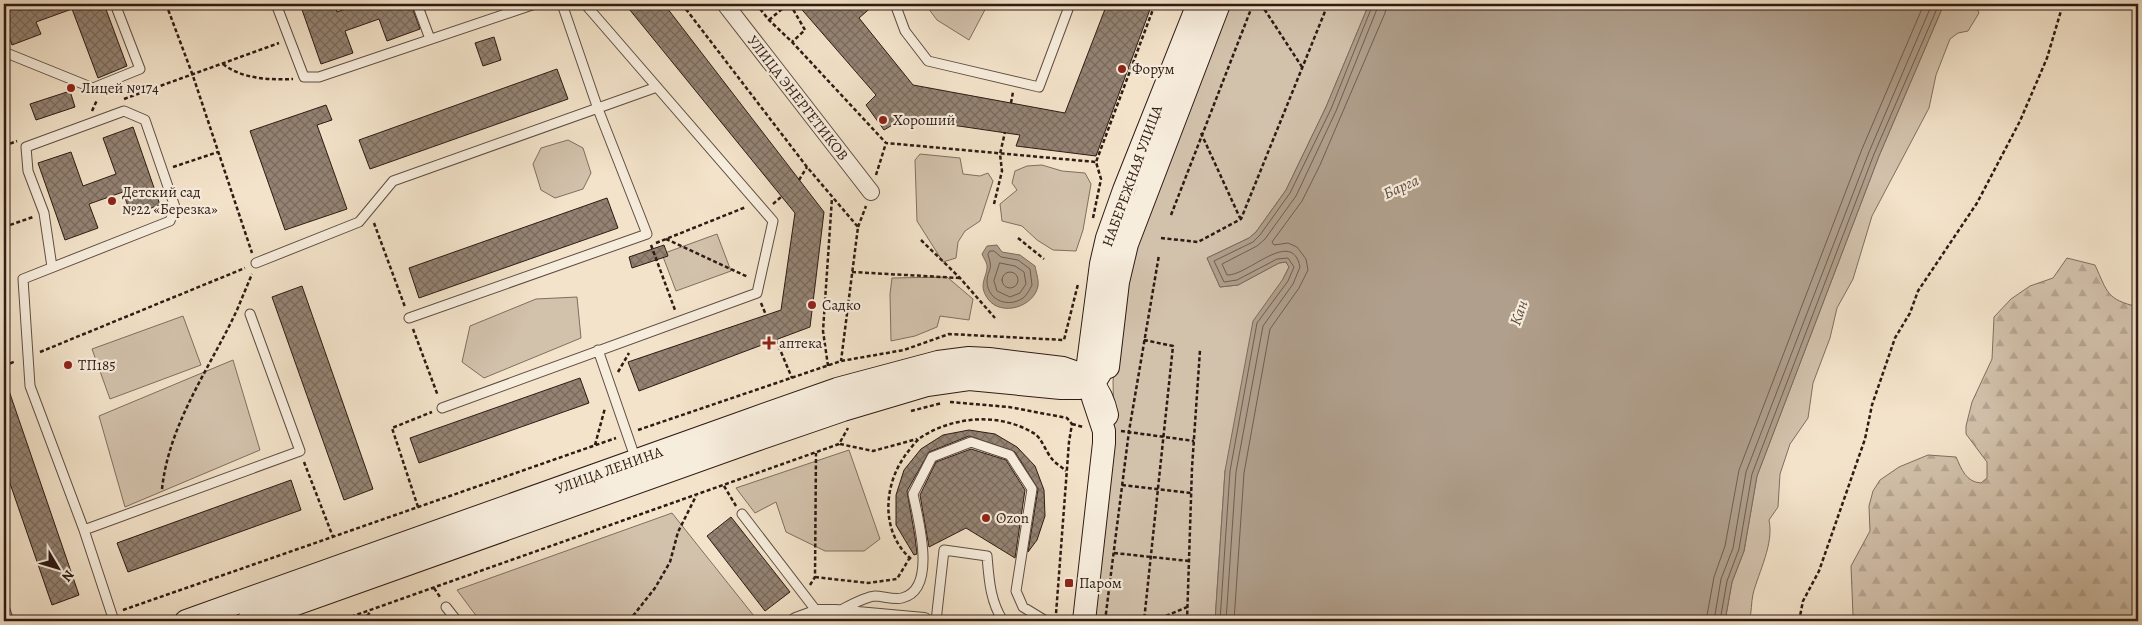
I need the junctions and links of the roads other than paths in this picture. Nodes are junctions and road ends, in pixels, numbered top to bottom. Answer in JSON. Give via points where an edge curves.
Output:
{"nodes":[{"id":1,"x":115,"y":4,"type":"edge"},
{"id":2,"x":276,"y":4,"type":"edge"},
{"id":3,"x":417,"y":4,"type":"edge"},
{"id":4,"x":535,"y":4,"type":"edge"},
{"id":5,"x":562,"y":4,"type":"edge"},
{"id":6,"x":586,"y":4,"type":"edge"},
{"id":7,"x":725,"y":4,"type":"edge"},
{"id":8,"x":895,"y":4,"type":"edge"},
{"id":9,"x":1070,"y":4,"type":"edge"},
{"id":10,"x":1198,"y":4,"type":"edge"},
{"id":11,"x":1219,"y":4,"type":"edge"},
{"id":12,"x":430,"y":40,"type":"junction"},
{"id":13,"x":4,"y":52,"type":"edge"},
{"id":14,"x":657,"y":87,"type":"junction"},
{"id":15,"x":598,"y":109,"type":"junction"},
{"id":16,"x":871,"y":192,"type":"dead end"},
{"id":17,"x":256,"y":263,"type":"road end"},
{"id":18,"x":52,"y":267,"type":"junction"},
{"id":19,"x":250,"y":314,"type":"dead end"},
{"id":20,"x":409,"y":318,"type":"dead end"},
{"id":21,"x":1092,"y":326,"type":"junction"},
{"id":22,"x":598,"y":350,"type":"junction"},
{"id":23,"x":1108,"y":353,"type":"junction"},
{"id":24,"x":1040,"y":366,"type":"junction"},
{"id":25,"x":1090,"y":382,"type":"junction"},
{"id":26,"x":1061,"y":388,"type":"junction"},
{"id":27,"x":442,"y":408,"type":"road end"},
{"id":28,"x":1104,"y":417,"type":"junction"},
{"id":29,"x":636,"y":460,"type":"junction"},
{"id":30,"x":742,"y":514,"type":"road end"},
{"id":31,"x":84,"y":530,"type":"junction"},
{"id":32,"x":4,"y":607,"type":"edge"},
{"id":33,"x":446,"y":607,"type":"dead end"},
{"id":34,"x":827,"y":613,"type":"junction"},
{"id":35,"x":113,"y":617,"type":"edge"},
{"id":36,"x":9,"y":621,"type":"edge"},
{"id":37,"x":186,"y":621,"type":"edge"},
{"id":38,"x":248,"y":621,"type":"edge"},
{"id":39,"x":457,"y":621,"type":"edge"},
{"id":40,"x":796,"y":621,"type":"edge"},
{"id":41,"x":924,"y":621,"type":"edge"},
{"id":42,"x":936,"y":621,"type":"edge"},
{"id":43,"x":1003,"y":621,"type":"edge"},
{"id":44,"x":1046,"y":621,"type":"edge"},
{"id":45,"x":1084,"y":621,"type":"edge"}],
"edges":[{"from":1,"to":13,"type":"lane","via":[[140,69],[93,88]]},
{"from":2,"to":12,"type":"lane","via":[[304,77],[319,77]]},
{"from":3,"to":12,"type":"lane"},
{"from":4,"to":12,"type":"lane"},
{"from":5,"to":15,"type":"lane"},
{"from":6,"to":14,"type":"lane"},
{"from":7,"to":16,"type":"street","name":"УЛИЦА ЭНЕРГЕТИКОВ"},
{"from":8,"to":9,"type":"lane","via":[[905,31],[928,61],[1039,87]]},
{"from":10,"to":21,"type":"main road","name":"НАБЕРЕЖНАЯ УЛИЦА","via":[[1107,238]]},
{"from":11,"to":23,"type":"main road","name":"НАБЕРЕЖНАЯ УЛИЦА","via":[[1126,244]]},
{"from":14,"to":15,"type":"lane"},
{"from":14,"to":22,"type":"lane","via":[[773,221],[757,293]]},
{"from":15,"to":17,"type":"lane","via":[[393,181],[359,222]]},
{"from":15,"to":20,"type":"lane","via":[[647,234]]},
{"from":18,"to":18,"type":"lane","via":[[44,214],[28,171],[26,147],[124,111],[145,120],[175,206],[170,221]]},
{"from":18,"to":31,"type":"lane","via":[[23,279],[30,386]]},
{"from":19,"to":31,"type":"lane","via":[[300,451]]},
{"from":21,"to":24,"type":"main road","name":"УЛИЦА ЛЕНИНА","via":[[1077,351],[1067,359]]},
{"from":21,"to":25,"type":"main road","name":"НАБЕРЕЖНАЯ УЛИЦА","via":[[1088,363]]},
{"from":22,"to":27,"type":"lane"},
{"from":22,"to":29,"type":"lane"},
{"from":23,"to":25,"type":"main road","via":[[1102,372]]},
{"from":23,"to":28,"type":"main road","name":"НАБЕРЕЖНАЯ УЛИЦА"},
{"from":24,"to":25,"type":"main road","name":"УЛИЦА ЛЕНИНА","via":[[1073,371]]},
{"from":24,"to":29,"type":"main road","name":"УЛИЦА ЛЕНИНА","via":[[969,358],[928,364],[837,390]]},
{"from":25,"to":26,"type":"main road","name":"УЛИЦА ЛЕНИНА","via":[[1080,388]]},
{"from":25,"to":28,"type":"main road","name":"НАБЕРЕЖНАЯ УЛИЦА"},
{"from":26,"to":28,"type":"main road","name":"УЛИЦА ЛЕНИНА","via":[[1081,396]]},
{"from":26,"to":38,"type":"main road","name":"УЛИЦА ЛЕНИНА","via":[[969,379],[894,394]]},
{"from":28,"to":45,"type":"main road","name":"НАБЕРЕЖНАЯ УЛИЦА","via":[[1104,443]]},
{"from":29,"to":37,"type":"main road","name":"УЛИЦА ЛЕНИНА"},
{"from":30,"to":34,"type":"lane","via":[[804,594]]},
{"from":31,"to":35,"type":"lane"},
{"from":32,"to":36,"type":"lane"},
{"from":33,"to":39,"type":"lane"},
{"from":34,"to":40,"type":"street"},
{"from":34,"to":41,"type":"street"},
{"from":34,"to":44,"type":"lane","via":[[873,596],[900,598],[918,588],[922,578],[922,534],[913,494],[932,458],[971,442],[1010,455],[1032,490],[1016,591],[1023,607]]},
{"from":42,"to":43,"type":"lane","via":[[944,550],[987,556],[989,586]]}]}
